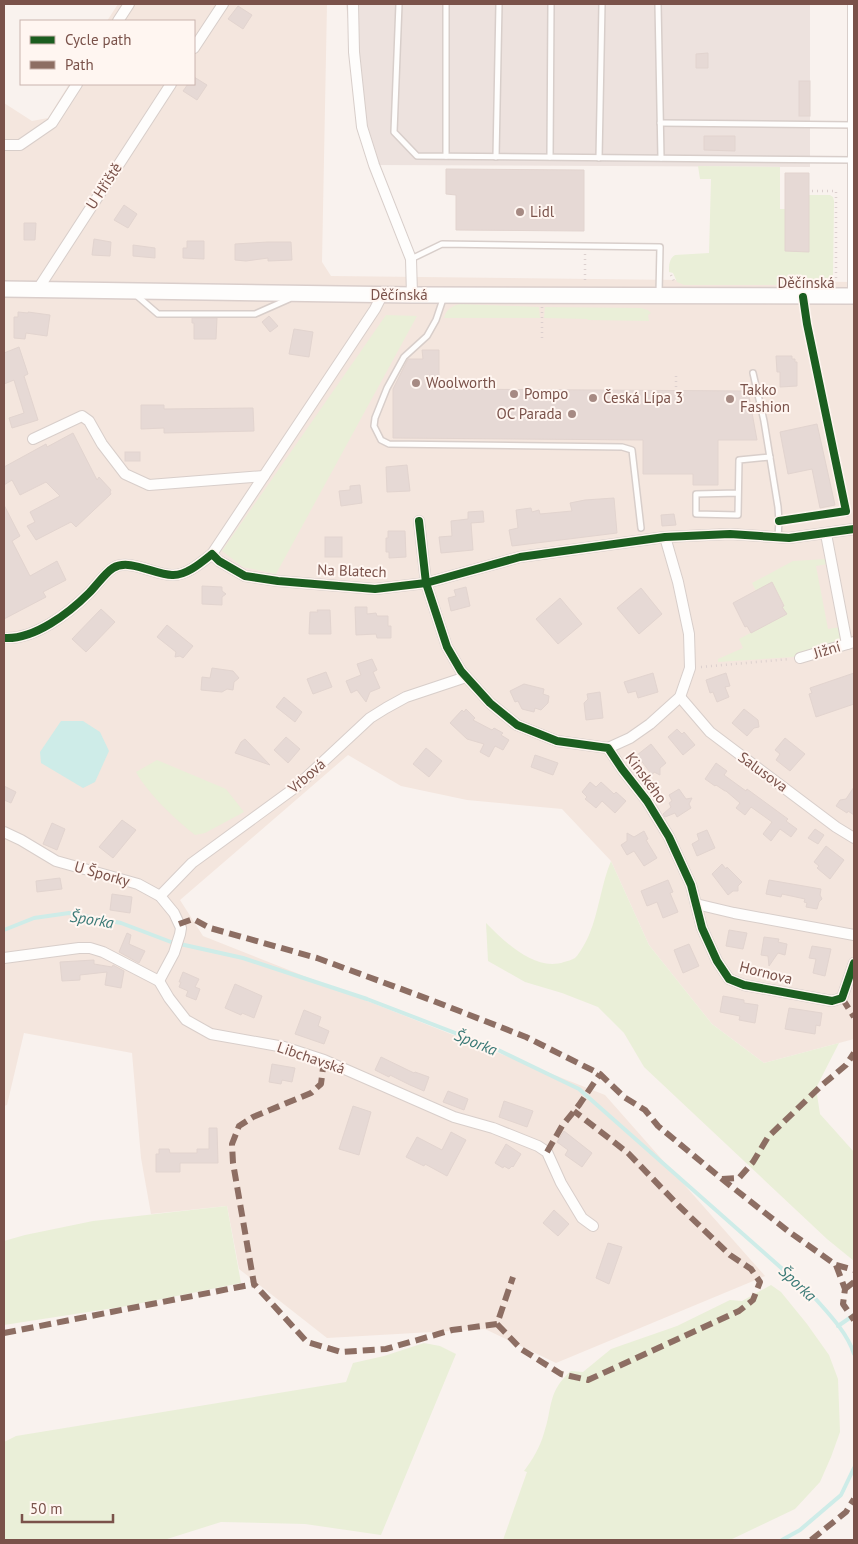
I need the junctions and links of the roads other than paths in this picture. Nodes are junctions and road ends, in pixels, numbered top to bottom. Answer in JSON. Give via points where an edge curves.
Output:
{"nodes":[{"id":1,"x":129,"y":4,"type":"edge"},
{"id":2,"x":222,"y":4,"type":"edge"},
{"id":3,"x":353,"y":4,"type":"edge"},
{"id":4,"x":399,"y":4,"type":"edge"},
{"id":5,"x":446,"y":4,"type":"edge"},
{"id":6,"x":499,"y":4,"type":"edge"},
{"id":7,"x":551,"y":4,"type":"edge"},
{"id":8,"x":602,"y":4,"type":"edge"},
{"id":9,"x":658,"y":4,"type":"edge"},
{"id":10,"x":853,"y":4,"type":"edge"},
{"id":11,"x":119,"y":20,"type":"edge"},
{"id":12,"x":195,"y":46,"type":"edge"},
{"id":13,"x":76,"y":85,"type":"edge"},
{"id":14,"x":170,"y":85,"type":"edge"},
{"id":15,"x":660,"y":123,"type":"junction"},
{"id":16,"x":853,"y":125,"type":"junction"},
{"id":17,"x":4,"y":145,"type":"edge"},
{"id":18,"x":446,"y":156,"type":"junction"},
{"id":19,"x":496,"y":157,"type":"junction"},
{"id":20,"x":550,"y":157,"type":"junction"},
{"id":21,"x":599,"y":158,"type":"junction"},
{"id":22,"x":661,"y":158,"type":"junction"},
{"id":23,"x":853,"y":160,"type":"junction"},
{"id":24,"x":411,"y":259,"type":"junction"},
{"id":25,"x":4,"y":288,"type":"edge"},
{"id":26,"x":38,"y":288,"type":"junction"},
{"id":27,"x":132,"y":291,"type":"junction"},
{"id":28,"x":298,"y":294,"type":"junction"},
{"id":29,"x":382,"y":295,"type":"junction"},
{"id":30,"x":412,"y":295,"type":"junction"},
{"id":31,"x":444,"y":295,"type":"junction"},
{"id":32,"x":659,"y":296,"type":"junction"},
{"id":33,"x":854,"y":296,"type":"edge"},
{"id":34,"x":754,"y":373,"type":"dead end"},
{"id":35,"x":33,"y":439,"type":"dead end"},
{"id":36,"x":770,"y":456,"type":"junction"},
{"id":37,"x":264,"y":476,"type":"junction"},
{"id":38,"x":738,"y":493,"type":"junction"},
{"id":39,"x":420,"y":521,"type":"dead end"},
{"id":40,"x":641,"y":528,"type":"dead end"},
{"id":41,"x":854,"y":529,"type":"edge"},
{"id":42,"x":826,"y":534,"type":"junction"},
{"id":43,"x":778,"y":537,"type":"junction"},
{"id":44,"x":665,"y":538,"type":"junction"},
{"id":45,"x":216,"y":558,"type":"junction"},
{"id":46,"x":426,"y":583,"type":"junction"},
{"id":47,"x":4,"y":638,"type":"edge"},
{"id":48,"x":851,"y":643,"type":"edge"},
{"id":49,"x":800,"y":658,"type":"road end"},
{"id":50,"x":466,"y":677,"type":"junction"},
{"id":51,"x":680,"y":697,"type":"junction"},
{"id":52,"x":608,"y":748,"type":"junction"},
{"id":53,"x":4,"y":832,"type":"edge"},
{"id":54,"x":854,"y":838,"type":"edge"},
{"id":55,"x":160,"y":896,"type":"junction"},
{"id":56,"x":696,"y":904,"type":"junction"},
{"id":57,"x":854,"y":935,"type":"edge"},
{"id":58,"x":4,"y":958,"type":"edge"},
{"id":59,"x":854,"y":963,"type":"edge"},
{"id":60,"x":159,"y":980,"type":"junction"},
{"id":61,"x":593,"y":1226,"type":"dead end"}],
"edges":[{"from":1,"to":11,"type":"street"},
{"from":2,"to":12,"type":"street"},
{"from":3,"to":24,"type":"street","via":[[354,52],[362,127]]},
{"from":4,"to":18,"type":"lane","via":[[394,132],[417,156]]},
{"from":5,"to":18,"type":"lane"},
{"from":6,"to":19,"type":"lane"},
{"from":7,"to":20,"type":"lane"},
{"from":8,"to":21,"type":"lane"},
{"from":9,"to":15,"type":"lane"},
{"from":10,"to":16,"type":"street"},
{"from":13,"to":17,"type":"street","via":[[52,123],[20,145]]},
{"from":14,"to":26,"type":"street","name":"U Hřiště"},
{"from":15,"to":16,"type":"lane"},
{"from":15,"to":22,"type":"lane"},
{"from":16,"to":23,"type":"street"},
{"from":18,"to":19,"type":"lane"},
{"from":19,"to":20,"type":"lane"},
{"from":20,"to":21,"type":"lane"},
{"from":21,"to":22,"type":"lane"},
{"from":22,"to":23,"type":"lane"},
{"from":23,"to":33,"type":"street"},
{"from":24,"to":30,"type":"street"},
{"from":24,"to":32,"type":"lane","via":[[442,244],[660,247]]},
{"from":25,"to":26,"type":"main road","name":"Děčínská"},
{"from":26,"to":27,"type":"main road","name":"Děčínská"},
{"from":27,"to":28,"type":"main road","name":"Děčínská"},
{"from":27,"to":28,"type":"lane","via":[[158,314],[255,314]]},
{"from":28,"to":29,"type":"main road","name":"Děčínská"},
{"from":29,"to":30,"type":"main road","name":"Děčínská"},
{"from":29,"to":37,"type":"street"},
{"from":30,"to":31,"type":"main road","name":"Děčínská"},
{"from":31,"to":32,"type":"main road","name":"Děčínská"},
{"from":31,"to":40,"type":"lane","via":[[427,336],[404,357],[387,388],[374,418],[381,440],[389,444],[632,450]]},
{"from":32,"to":33,"type":"main road","name":"Děčínská"},
{"from":34,"to":36,"type":"lane"},
{"from":35,"to":37,"type":"street","via":[[82,416],[89,421],[124,474],[149,485]]},
{"from":36,"to":38,"type":"lane","via":[[739,460]]},
{"from":36,"to":43,"type":"lane","via":[[778,507]]},
{"from":37,"to":45,"type":"street"},
{"from":38,"to":38,"type":"lane","via":[[738,515],[696,514],[696,494]]},
{"from":39,"to":46,"type":"street","name":"Kinského"},
{"from":41,"to":42,"type":"street","name":"Na Blatech"},
{"from":42,"to":43,"type":"street","name":"Na Blatech"},
{"from":42,"to":48,"type":"street"},
{"from":43,"to":44,"type":"street","name":"Na Blatech","via":[[730,534]]},
{"from":44,"to":46,"type":"street","name":"Na Blatech","via":[[520,558]]},
{"from":44,"to":51,"type":"street","via":[[688,634],[690,668]]},
{"from":45,"to":46,"type":"street","name":"Na Blatech","via":[[245,576],[278,581],[375,589]]},
{"from":45,"to":47,"type":"street","via":[[173,576],[130,564],[114,567],[61,617],[37,631]]},
{"from":46,"to":50,"type":"street","name":"Kinského","via":[[447,647]]},
{"from":48,"to":49,"type":"street","name":"Jižní"},
{"from":50,"to":52,"type":"street","name":"Kinského","via":[[490,703],[518,725],[557,741]]},
{"from":50,"to":55,"type":"street","name":"Vrbová","via":[[406,697],[370,718],[296,787],[192,863]]},
{"from":51,"to":52,"type":"street","via":[[650,724]]},
{"from":51,"to":54,"type":"street","name":"Salusova","via":[[710,732]]},
{"from":52,"to":56,"type":"street","name":"Kinského","via":[[669,837],[691,884]]},
{"from":53,"to":55,"type":"street","name":"U Šporky","via":[[56,861],[138,884]]},
{"from":55,"to":60,"type":"street","name":"U Šporky","via":[[181,928],[174,953]]},
{"from":56,"to":57,"type":"street"},
{"from":56,"to":59,"type":"street","name":"Hornova","via":[[702,928],[717,961],[729,979],[744,985],[832,1001],[842,998]]},
{"from":58,"to":60,"type":"street","via":[[90,948]]},
{"from":60,"to":61,"type":"street","name":"Libchavská","via":[[186,1020],[211,1034],[284,1047],[324,1060],[454,1117],[538,1146],[547,1152],[582,1218]]}]}
